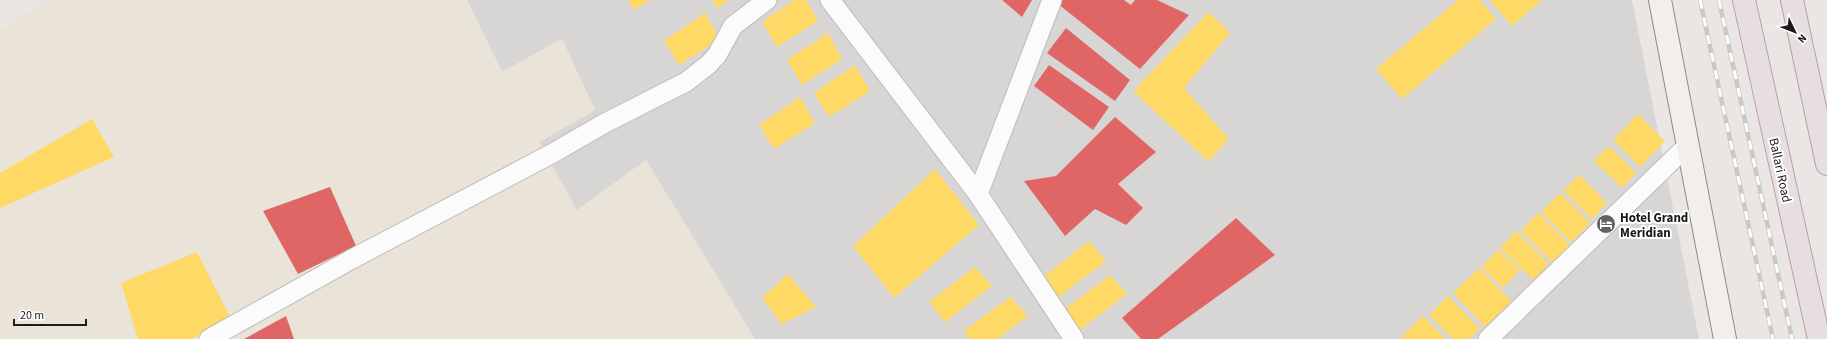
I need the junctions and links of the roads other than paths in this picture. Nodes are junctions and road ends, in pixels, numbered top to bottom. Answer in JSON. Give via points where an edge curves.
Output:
{"nodes":[{"id":1,"x":766,"y":0,"type":"edge"},
{"id":2,"x":830,"y":0,"type":"edge"},
{"id":3,"x":1052,"y":0,"type":"edge"},
{"id":4,"x":1660,"y":0,"type":"edge"},
{"id":5,"x":1744,"y":0,"type":"edge"},
{"id":6,"x":1792,"y":0,"type":"edge"},
{"id":7,"x":1688,"y":145,"type":"junction"},
{"id":8,"x":1827,"y":164,"type":"edge"},
{"id":9,"x":978,"y":194,"type":"junction"},
{"id":10,"x":1722,"y":337,"type":"edge"},
{"id":11,"x":210,"y":339,"type":"edge"},
{"id":12,"x":1074,"y":339,"type":"edge"},
{"id":13,"x":1488,"y":339,"type":"edge"},
{"id":14,"x":1820,"y":339,"type":"edge"}],
"edges":[{"from":1,"to":11,"type":"street","via":[[733,26],[717,55],[686,82],[352,259]]},
{"from":2,"to":9,"type":"street"},
{"from":3,"to":9,"type":"street"},
{"from":4,"to":7,"type":"street"},
{"from":5,"to":14,"type":"highway","name":"Ballari Road"},
{"from":6,"to":8,"type":"highway"},
{"from":7,"to":10,"type":"street"},
{"from":7,"to":13,"type":"street"},
{"from":9,"to":12,"type":"street"}]}
